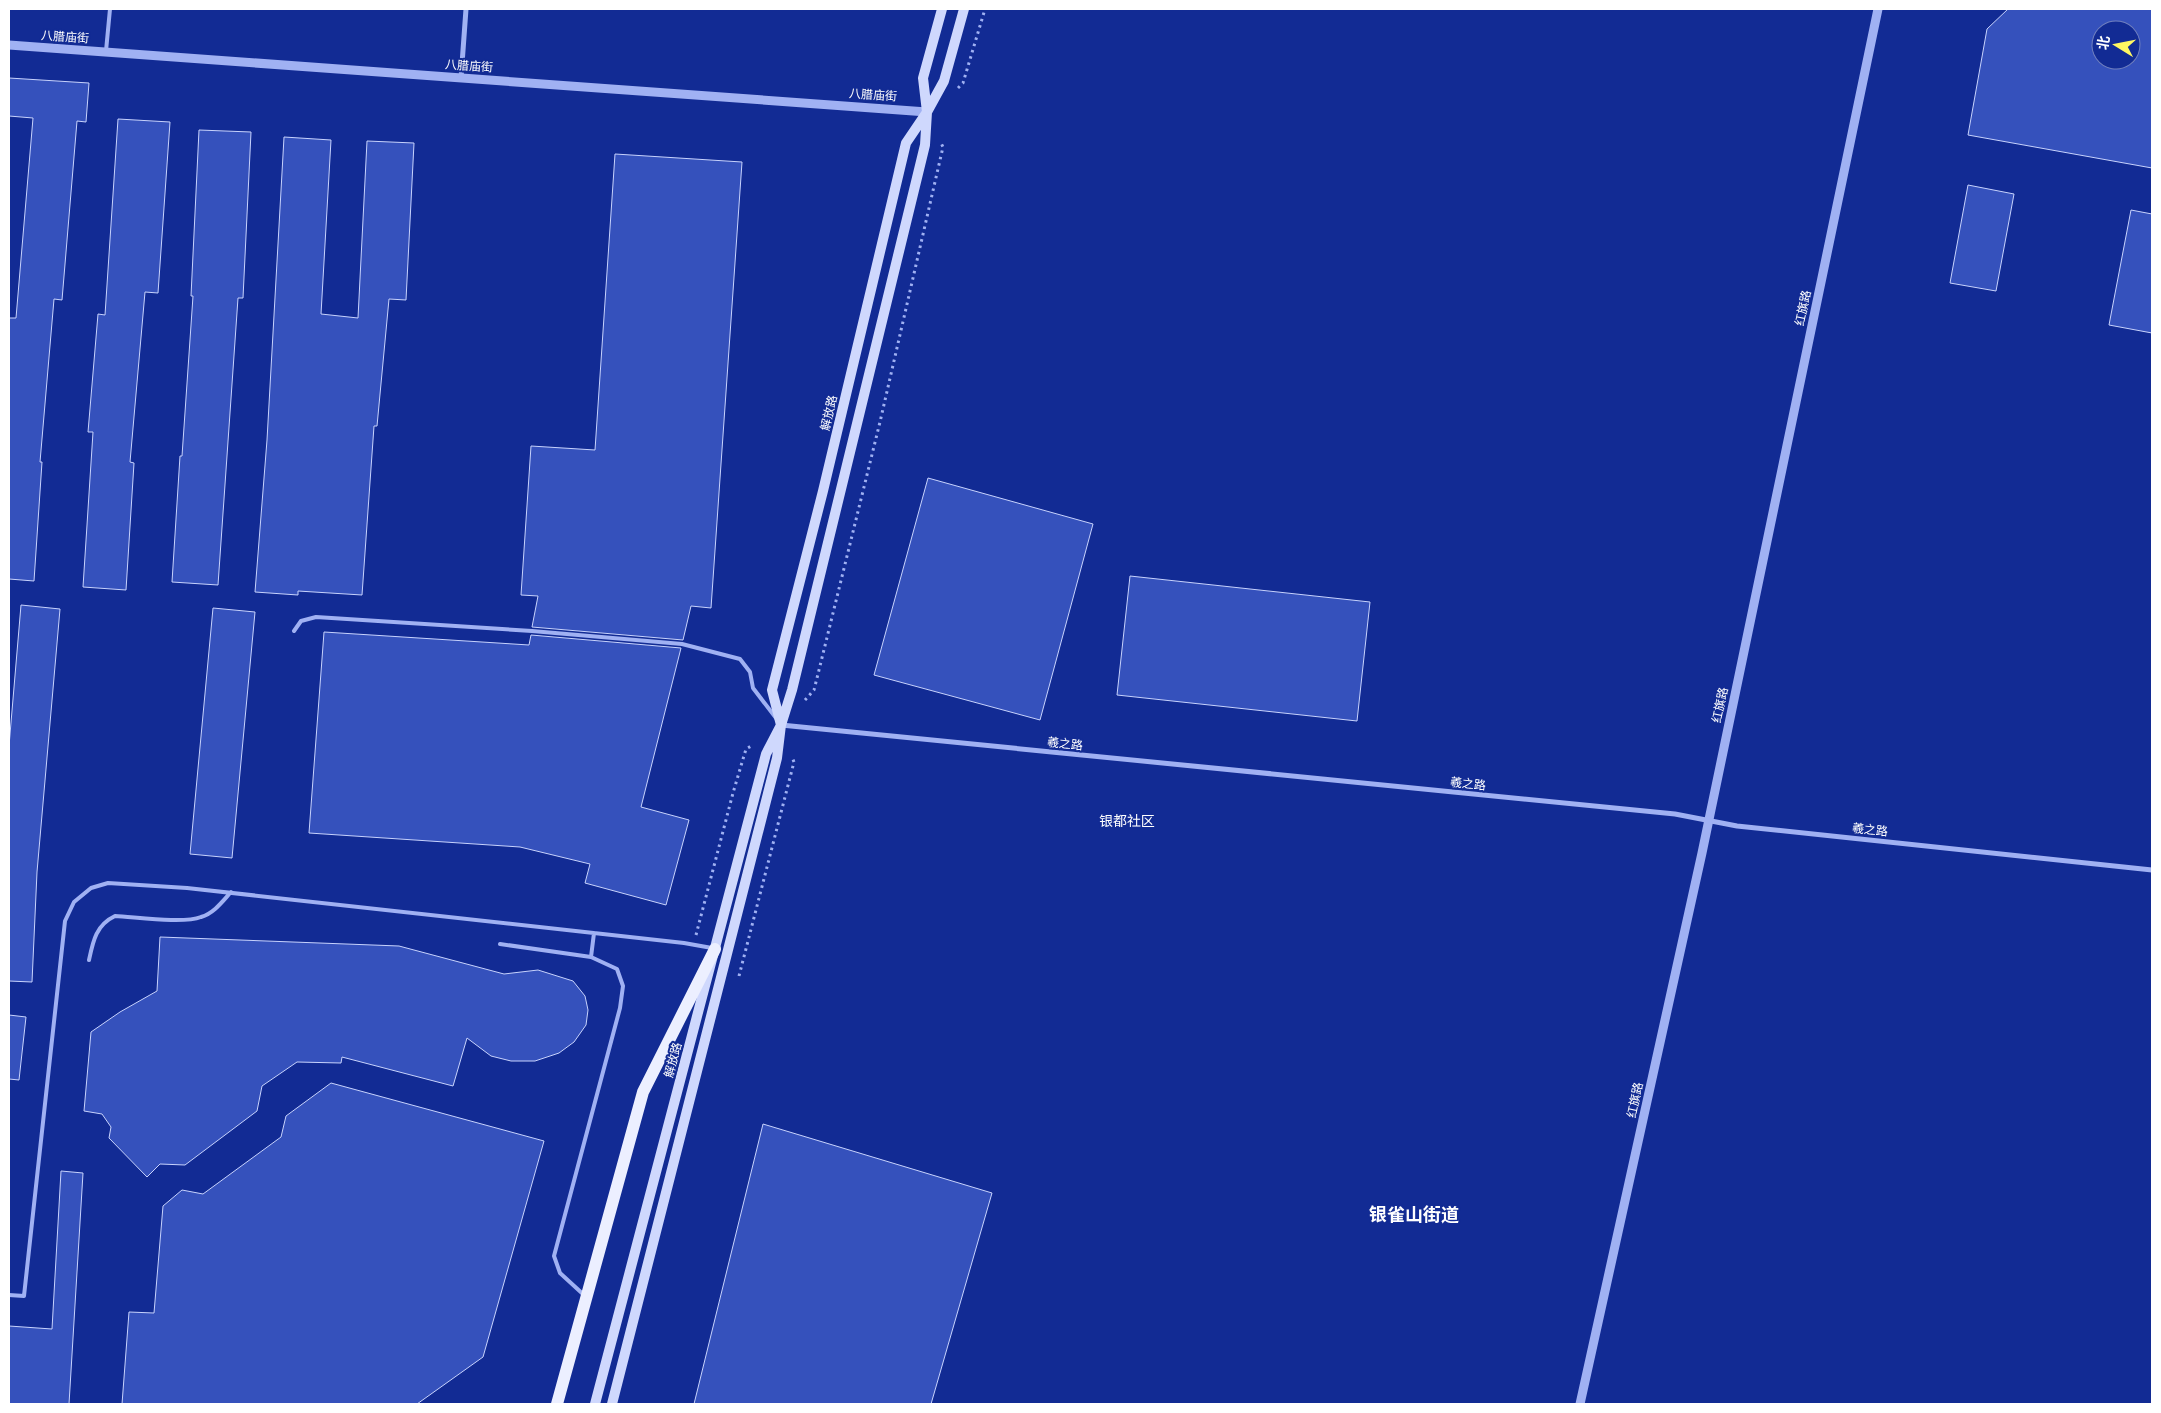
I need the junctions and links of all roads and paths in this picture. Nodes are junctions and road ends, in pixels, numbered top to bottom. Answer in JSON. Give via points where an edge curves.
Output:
{"nodes":[{"id":1,"x":110,"y":9,"type":"edge"},
{"id":2,"x":466,"y":9,"type":"edge"},
{"id":3,"x":942,"y":9,"type":"edge"},
{"id":4,"x":964,"y":9,"type":"edge"},
{"id":5,"x":1878,"y":9,"type":"edge"},
{"id":6,"x":9,"y":45,"type":"edge"},
{"id":7,"x":106,"y":52,"type":"junction"},
{"id":8,"x":461,"y":78,"type":"junction"},
{"id":9,"x":927,"y":112,"type":"junction"},
{"id":10,"x":939,"y":138,"type":"dead end"},
{"id":11,"x":294,"y":631,"type":"dead end"},
{"id":12,"x":801,"y":704,"type":"dead end"},
{"id":13,"x":781,"y":725,"type":"junction"},
{"id":14,"x":1708,"y":822,"type":"junction"},
{"id":15,"x":2152,"y":870,"type":"edge"},
{"id":16,"x":231,"y":892,"type":"junction"},
{"id":17,"x":594,"y":933,"type":"junction"},
{"id":18,"x":500,"y":944,"type":"dead end"},
{"id":19,"x":694,"y":944,"type":"junction"},
{"id":20,"x":715,"y":949,"type":"junction"},
{"id":21,"x":591,"y":957,"type":"junction"},
{"id":22,"x":89,"y":960,"type":"dead end"},
{"id":23,"x":9,"y":1295,"type":"edge"},
{"id":24,"x":586,"y":1297,"type":"junction"},
{"id":25,"x":557,"y":1404,"type":"edge"},
{"id":26,"x":596,"y":1404,"type":"edge"},
{"id":27,"x":612,"y":1404,"type":"edge"},
{"id":28,"x":1580,"y":1404,"type":"edge"}],
"edges":[{"from":1,"to":7,"type":"lane"},
{"from":2,"to":8,"type":"street"},
{"from":3,"to":9,"type":"main road","name":"解放路","via":[[923,78]]},
{"from":4,"to":9,"type":"main road","name":"解放路","via":[[944,81]]},
{"from":5,"to":14,"type":"street","name":"红旗路"},
{"from":6,"to":7,"type":"street","name":"八腊庙街"},
{"from":7,"to":8,"type":"street","name":"八腊庙街"},
{"from":8,"to":9,"type":"street","name":"八腊庙街"},
{"from":9,"to":13,"type":"main road","name":"解放路","via":[[925,145]]},
{"from":9,"to":13,"type":"main road","name":"解放路","via":[[906,143],[826,481],[772,690]]},
{"from":10,"to":12,"type":"path","via":[[943,147],[864,489],[814,690]]},
{"from":11,"to":13,"type":"lane","via":[[301,621],[316,617],[682,644],[740,659],[750,672],[753,688]]},
{"from":13,"to":14,"type":"street","name":"羲之路","via":[[1676,814]]},
{"from":13,"to":19,"type":"path","via":[[746,749]]},
{"from":13,"to":20,"type":"main road","name":"解放路","via":[[766,754]]},
{"from":13,"to":27,"type":"main road","name":"解放路","via":[[777,758]]},
{"from":14,"to":15,"type":"street","name":"羲之路"},
{"from":14,"to":28,"type":"street","name":"红旗路"},
{"from":16,"to":17,"type":"lane"},
{"from":16,"to":22,"type":"lane","via":[[218,907],[201,918],[115,916],[106,920],[98,929]]},
{"from":16,"to":23,"type":"lane","via":[[108,882],[92,888],[74,902],[65,921],[24,1296]]},
{"from":17,"to":19,"type":"lane"},
{"from":17,"to":21,"type":"lane"},
{"from":18,"to":21,"type":"lane"},
{"from":19,"to":20,"type":"lane"},
{"from":20,"to":24,"type":"main road","via":[[643,1092]]},
{"from":20,"to":26,"type":"main road","name":"解放路"},
{"from":21,"to":24,"type":"lane","via":[[618,969],[623,986],[620,1008],[554,1256],[560,1273]]},
{"from":24,"to":25,"type":"main road"}]}
